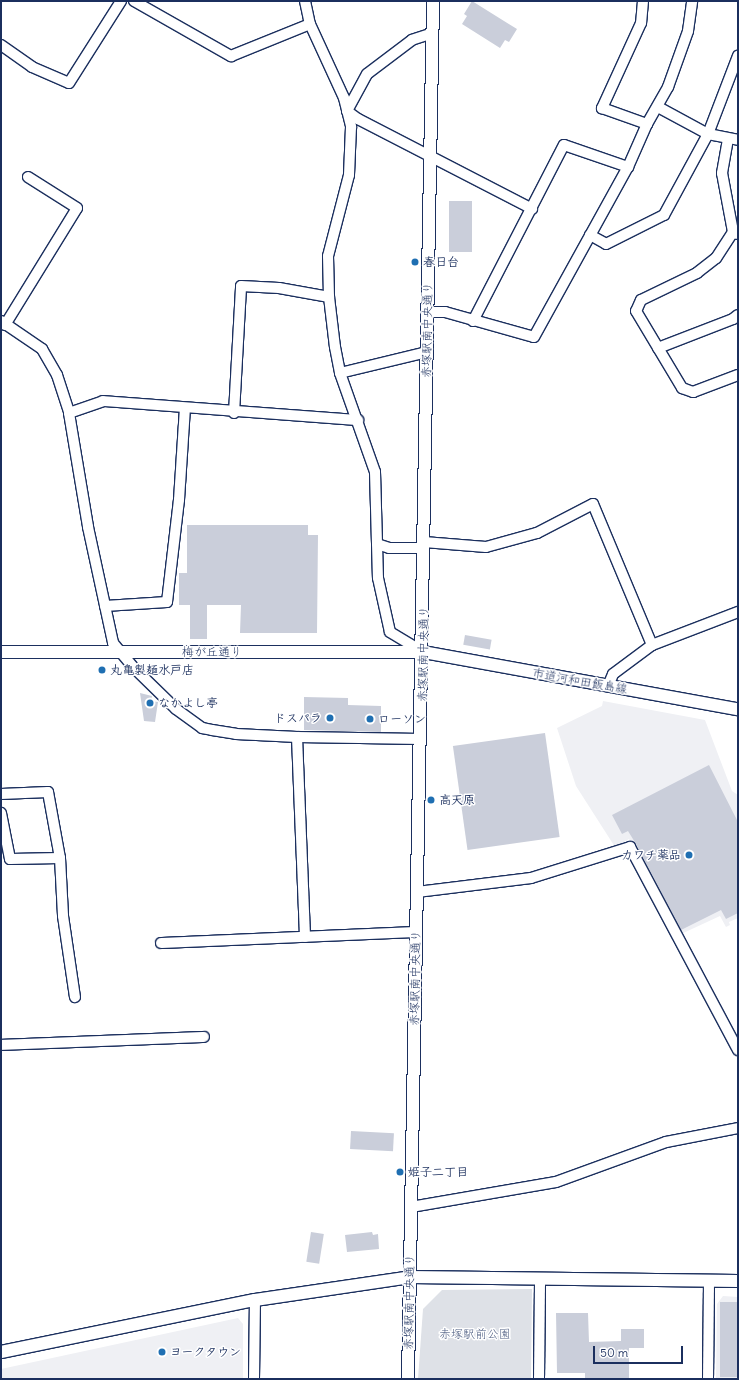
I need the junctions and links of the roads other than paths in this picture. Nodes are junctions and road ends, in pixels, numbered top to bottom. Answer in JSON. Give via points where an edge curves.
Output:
{"nodes":[{"id":1,"x":121,"y":1,"type":"edge"},
{"id":2,"x":134,"y":1,"type":"edge"},
{"id":3,"x":305,"y":1,"type":"edge"},
{"id":4,"x":433,"y":1,"type":"edge"},
{"id":5,"x":643,"y":1,"type":"edge"},
{"id":6,"x":692,"y":1,"type":"edge"},
{"id":7,"x":310,"y":24,"type":"junction"},
{"id":8,"x":433,"y":33,"type":"junction"},
{"id":9,"x":1,"y":45,"type":"edge"},
{"id":10,"x":738,"y":56,"type":"edge"},
{"id":11,"x":734,"y":80,"type":"edge"},
{"id":12,"x":658,"y":107,"type":"junction"},
{"id":13,"x":347,"y":111,"type":"junction"},
{"id":14,"x":647,"y":124,"type":"junction"},
{"id":15,"x":708,"y":134,"type":"junction"},
{"id":16,"x":733,"y":140,"type":"edge"},
{"id":17,"x":430,"y":157,"type":"junction"},
{"id":18,"x":628,"y":167,"type":"junction"},
{"id":19,"x":28,"y":177,"type":"dead end"},
{"id":20,"x":532,"y":209,"type":"junction"},
{"id":21,"x":735,"y":233,"type":"edge"},
{"id":22,"x":590,"y":235,"type":"junction"},
{"id":23,"x":329,"y":297,"type":"junction"},
{"id":24,"x":428,"y":312,"type":"junction"},
{"id":25,"x":738,"y":315,"type":"edge"},
{"id":26,"x":473,"y":321,"type":"junction"},
{"id":27,"x":3,"y":323,"type":"edge"},
{"id":28,"x":658,"y":348,"type":"junction"},
{"id":29,"x":427,"y":352,"type":"junction"},
{"id":30,"x":340,"y":373,"type":"junction"},
{"id":31,"x":738,"y":375,"type":"edge"},
{"id":32,"x":186,"y":408,"type":"junction"},
{"id":33,"x":69,"y":413,"type":"junction"},
{"id":34,"x":234,"y":413,"type":"junction"},
{"id":35,"x":358,"y":420,"type":"junction"},
{"id":36,"x":377,"y":544,"type":"junction"},
{"id":37,"x":424,"y":545,"type":"junction"},
{"id":38,"x":105,"y":606,"type":"junction"},
{"id":39,"x":738,"y":612,"type":"edge"},
{"id":40,"x":652,"y":645,"type":"junction"},
{"id":41,"x":1,"y":652,"type":"edge"},
{"id":42,"x":119,"y":652,"type":"junction"},
{"id":43,"x":423,"y":652,"type":"junction"},
{"id":44,"x":608,"y":686,"type":"junction"},
{"id":45,"x":738,"y":709,"type":"edge"},
{"id":46,"x":297,"y":738,"type":"junction"},
{"id":47,"x":421,"y":739,"type":"junction"},
{"id":48,"x":1,"y":794,"type":"edge"},
{"id":49,"x":1,"y":813,"type":"edge"},
{"id":50,"x":60,"y":858,"type":"junction"},
{"id":51,"x":417,"y":892,"type":"junction"},
{"id":52,"x":416,"y":932,"type":"junction"},
{"id":53,"x":305,"y":937,"type":"junction"},
{"id":54,"x":161,"y":943,"type":"dead end"},
{"id":55,"x":75,"y":997,"type":"dead end"},
{"id":56,"x":204,"y":1037,"type":"dead end"},
{"id":57,"x":1,"y":1045,"type":"edge"},
{"id":58,"x":738,"y":1050,"type":"edge"},
{"id":59,"x":738,"y":1128,"type":"edge"},
{"id":60,"x":411,"y":1207,"type":"junction"},
{"id":61,"x":410,"y":1277,"type":"junction"},
{"id":62,"x":540,"y":1279,"type":"junction"},
{"id":63,"x":709,"y":1280,"type":"junction"},
{"id":64,"x":738,"y":1281,"type":"edge"},
{"id":65,"x":256,"y":1300,"type":"junction"},
{"id":66,"x":1,"y":1352,"type":"edge"},
{"id":67,"x":254,"y":1379,"type":"edge"},
{"id":68,"x":408,"y":1379,"type":"edge"},
{"id":69,"x":539,"y":1379,"type":"edge"},
{"id":70,"x":708,"y":1379,"type":"edge"}],
"edges":[{"from":1,"to":9,"type":"street","via":[[69,83],[32,67]]},
{"from":2,"to":7,"type":"street","via":[[231,56]]},
{"from":3,"to":7,"type":"street"},
{"from":4,"to":8,"type":"street","name":"赤塚駅南中央通り"},
{"from":5,"to":14,"type":"street","via":[[641,23],[602,108]]},
{"from":6,"to":12,"type":"street","via":[[688,31],[680,57]]},
{"from":7,"to":13,"type":"street","via":[[338,82]]},
{"from":8,"to":13,"type":"street","via":[[412,40],[367,74]]},
{"from":8,"to":17,"type":"street","name":"赤塚駅南中央通り"},
{"from":10,"to":11,"type":"street"},
{"from":11,"to":15,"type":"street"},
{"from":12,"to":14,"type":"street"},
{"from":12,"to":15,"type":"street"},
{"from":13,"to":17,"type":"street"},
{"from":13,"to":23,"type":"street","via":[[351,127],[349,175],[328,256]]},
{"from":14,"to":18,"type":"street"},
{"from":15,"to":16,"type":"street"},
{"from":15,"to":22,"type":"street","via":[[664,215],[606,244]]},
{"from":16,"to":21,"type":"street","via":[[722,173]]},
{"from":17,"to":20,"type":"street"},
{"from":17,"to":24,"type":"street","name":"赤塚駅南中央通り"},
{"from":18,"to":20,"type":"street","via":[[564,145]]},
{"from":18,"to":22,"type":"street"},
{"from":19,"to":27,"type":"street","via":[[77,208]]},
{"from":20,"to":26,"type":"street"},
{"from":21,"to":28,"type":"street","via":[[716,258],[697,273],[641,300],[636,311]]},
{"from":22,"to":26,"type":"street","via":[[534,337]]},
{"from":23,"to":30,"type":"street"},
{"from":23,"to":34,"type":"street","via":[[279,288],[241,286]]},
{"from":24,"to":26,"type":"street","via":[[445,312]]},
{"from":24,"to":29,"type":"street","name":"赤塚駅南中央通り"},
{"from":25,"to":28,"type":"street"},
{"from":27,"to":33,"type":"street","via":[[42,349],[49,357]]},
{"from":28,"to":31,"type":"street","via":[[682,388],[693,392]]},
{"from":29,"to":30,"type":"street"},
{"from":29,"to":37,"type":"street","name":"赤塚駅南中央通り"},
{"from":30,"to":35,"type":"street"},
{"from":32,"to":33,"type":"street","via":[[103,401]]},
{"from":32,"to":34,"type":"street"},
{"from":32,"to":38,"type":"street","via":[[168,602]]},
{"from":33,"to":38,"type":"street","via":[[88,527]]},
{"from":34,"to":35,"type":"street"},
{"from":35,"to":36,"type":"street","via":[[375,472]]},
{"from":36,"to":37,"type":"street","via":[[389,548]]},
{"from":36,"to":43,"type":"street","via":[[378,578],[390,632]]},
{"from":37,"to":40,"type":"street","via":[[486,547],[537,533],[592,504]]},
{"from":37,"to":43,"type":"street","name":"赤塚駅南中央通り"},
{"from":38,"to":42,"type":"street","via":[[113,643]]},
{"from":39,"to":40,"type":"street"},
{"from":40,"to":44,"type":"street","via":[[613,674]]},
{"from":41,"to":42,"type":"street","name":"梅が丘通り"},
{"from":42,"to":43,"type":"street","name":"梅が丘通り"},
{"from":42,"to":46,"type":"street","via":[[176,709],[202,728],[236,734]]},
{"from":43,"to":44,"type":"street","name":"市道河和田飯島線"},
{"from":43,"to":47,"type":"street","name":"赤塚駅南中央通り"},
{"from":44,"to":45,"type":"street","name":"市道河和田飯島線"},
{"from":46,"to":47,"type":"street"},
{"from":46,"to":53,"type":"street"},
{"from":47,"to":51,"type":"street","name":"赤塚駅南中央通り"},
{"from":48,"to":50,"type":"street","via":[[48,792]]},
{"from":49,"to":50,"type":"street","via":[[10,859]]},
{"from":50,"to":55,"type":"street","via":[[63,916]]},
{"from":51,"to":52,"type":"street","name":"赤塚駅南中央通り"},
{"from":51,"to":58,"type":"street","via":[[531,878],[630,847]]},
{"from":52,"to":53,"type":"street"},
{"from":52,"to":60,"type":"street","name":"赤塚駅南中央通り"},
{"from":53,"to":54,"type":"street"},
{"from":56,"to":57,"type":"street"},
{"from":59,"to":60,"type":"street","via":[[666,1142],[556,1182]]},
{"from":60,"to":61,"type":"street","name":"赤塚駅南中央通り"},
{"from":61,"to":62,"type":"street"},
{"from":61,"to":65,"type":"street","via":[[357,1282]]},
{"from":61,"to":68,"type":"street","name":"赤塚駅南中央通り"},
{"from":62,"to":63,"type":"street"},
{"from":62,"to":69,"type":"street"},
{"from":63,"to":64,"type":"street"},
{"from":63,"to":70,"type":"street"},
{"from":65,"to":66,"type":"street"},
{"from":65,"to":67,"type":"street"}]}
